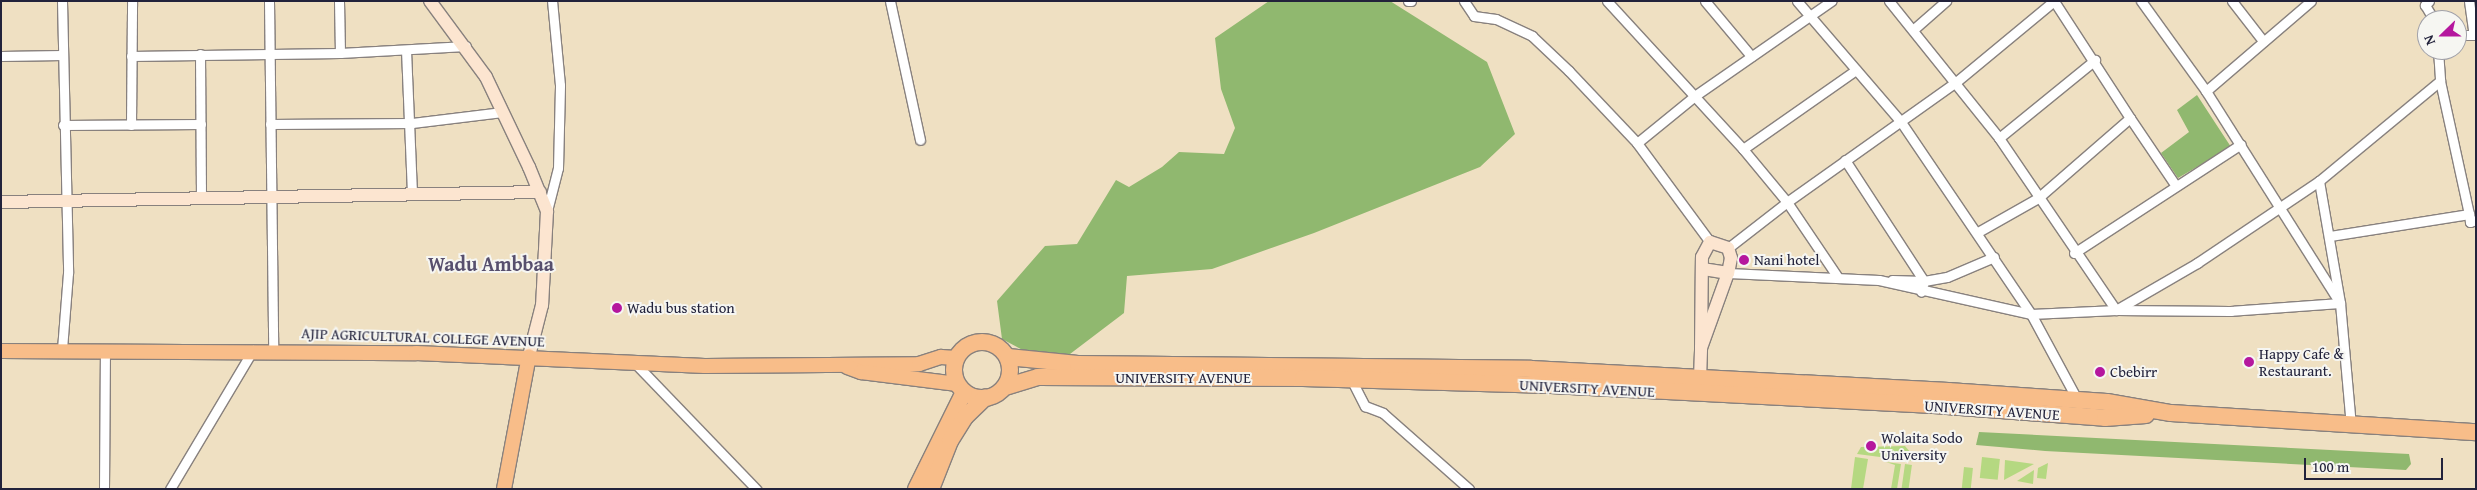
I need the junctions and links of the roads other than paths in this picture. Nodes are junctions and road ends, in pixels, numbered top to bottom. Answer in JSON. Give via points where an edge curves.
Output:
{"nodes":[{"id":1,"x":62,"y":1,"type":"edge"},
{"id":2,"x":132,"y":1,"type":"edge"},
{"id":3,"x":269,"y":1,"type":"edge"},
{"id":4,"x":339,"y":1,"type":"edge"},
{"id":5,"x":430,"y":1,"type":"edge"},
{"id":6,"x":552,"y":1,"type":"edge"},
{"id":7,"x":890,"y":1,"type":"edge"},
{"id":8,"x":1464,"y":1,"type":"edge"},
{"id":9,"x":1607,"y":1,"type":"edge"},
{"id":10,"x":1705,"y":1,"type":"edge"},
{"id":11,"x":1797,"y":1,"type":"edge"},
{"id":12,"x":1831,"y":1,"type":"edge"},
{"id":13,"x":1889,"y":1,"type":"edge"},
{"id":14,"x":1946,"y":1,"type":"edge"},
{"id":15,"x":2054,"y":1,"type":"edge"},
{"id":16,"x":2141,"y":1,"type":"edge"},
{"id":17,"x":2232,"y":1,"type":"edge"},
{"id":18,"x":2311,"y":1,"type":"edge"},
{"id":19,"x":2469,"y":1,"type":"edge"},
{"id":20,"x":1810,"y":17,"type":"junction"},
{"id":21,"x":1914,"y":29,"type":"junction"},
{"id":22,"x":2475,"y":35,"type":"edge"},
{"id":23,"x":2263,"y":40,"type":"junction"},
{"id":24,"x":466,"y":46,"type":"junction"},
{"id":25,"x":406,"y":50,"type":"junction"},
{"id":26,"x":200,"y":54,"type":"junction"},
{"id":27,"x":268,"y":54,"type":"junction"},
{"id":28,"x":340,"y":54,"type":"junction"},
{"id":29,"x":62,"y":55,"type":"junction"},
{"id":30,"x":1,"y":56,"type":"edge"},
{"id":31,"x":131,"y":56,"type":"junction"},
{"id":32,"x":1751,"y":56,"type":"junction"},
{"id":33,"x":2095,"y":60,"type":"junction"},
{"id":34,"x":2439,"y":60,"type":"edge"},
{"id":35,"x":1856,"y":70,"type":"junction"},
{"id":36,"x":2440,"y":81,"type":"junction"},
{"id":37,"x":1956,"y":82,"type":"junction"},
{"id":38,"x":2206,"y":91,"type":"junction"},
{"id":39,"x":1696,"y":95,"type":"junction"},
{"id":40,"x":502,"y":112,"type":"junction"},
{"id":41,"x":2130,"y":118,"type":"junction"},
{"id":42,"x":1901,"y":122,"type":"junction"},
{"id":43,"x":412,"y":123,"type":"junction"},
{"id":44,"x":200,"y":124,"type":"junction"},
{"id":45,"x":270,"y":124,"type":"junction"},
{"id":46,"x":63,"y":125,"type":"junction"},
{"id":47,"x":131,"y":125,"type":"junction"},
{"id":48,"x":1998,"y":138,"type":"junction"},
{"id":49,"x":920,"y":140,"type":"dead end"},
{"id":50,"x":1637,"y":143,"type":"junction"},
{"id":51,"x":2241,"y":144,"type":"junction"},
{"id":52,"x":1743,"y":148,"type":"junction"},
{"id":53,"x":1845,"y":160,"type":"junction"},
{"id":54,"x":2319,"y":181,"type":"junction"},
{"id":55,"x":2176,"y":186,"type":"junction"},
{"id":56,"x":540,"y":192,"type":"junction"},
{"id":57,"x":412,"y":194,"type":"junction"},
{"id":58,"x":202,"y":197,"type":"junction"},
{"id":59,"x":270,"y":197,"type":"junction"},
{"id":60,"x":2038,"y":198,"type":"junction"},
{"id":61,"x":65,"y":201,"type":"junction"},
{"id":62,"x":1,"y":202,"type":"edge"},
{"id":63,"x":1787,"y":202,"type":"junction"},
{"id":64,"x":2280,"y":206,"type":"junction"},
{"id":65,"x":547,"y":211,"type":"junction"},
{"id":66,"x":2472,"y":217,"type":"edge"},
{"id":67,"x":1978,"y":232,"type":"junction"},
{"id":68,"x":2330,"y":236,"type":"junction"},
{"id":69,"x":1710,"y":242,"type":"junction"},
{"id":70,"x":1728,"y":248,"type":"junction"},
{"id":71,"x":2074,"y":253,"type":"junction"},
{"id":72,"x":1994,"y":257,"type":"junction"},
{"id":73,"x":1702,"y":269,"type":"junction"},
{"id":74,"x":1728,"y":272,"type":"junction"},
{"id":75,"x":1837,"y":276,"type":"junction"},
{"id":76,"x":1880,"y":280,"type":"junction"},
{"id":77,"x":1924,"y":281,"type":"junction"},
{"id":78,"x":1921,"y":292,"type":"junction"},
{"id":79,"x":2340,"y":303,"type":"junction"},
{"id":80,"x":2116,"y":310,"type":"junction"},
{"id":81,"x":2031,"y":314,"type":"junction"},
{"id":82,"x":1702,"y":348,"type":"junction"},
{"id":83,"x":62,"y":350,"type":"junction"},
{"id":84,"x":253,"y":350,"type":"junction"},
{"id":85,"x":273,"y":350,"type":"junction"},
{"id":86,"x":1,"y":351,"type":"edge"},
{"id":87,"x":105,"y":351,"type":"junction"},
{"id":88,"x":529,"y":356,"type":"junction"},
{"id":89,"x":1008,"y":357,"type":"junction"},
{"id":90,"x":956,"y":358,"type":"junction"},
{"id":91,"x":633,"y":361,"type":"junction"},
{"id":92,"x":844,"y":366,"type":"junction"},
{"id":93,"x":1350,"y":374,"type":"junction"},
{"id":94,"x":1700,"y":379,"type":"junction"},
{"id":95,"x":1005,"y":387,"type":"junction"},
{"id":96,"x":961,"y":388,"type":"junction"},
{"id":97,"x":985,"y":398,"type":"junction"},
{"id":98,"x":1947,"y":399,"type":"junction"},
{"id":99,"x":2078,"y":402,"type":"junction"},
{"id":100,"x":2171,"y":413,"type":"junction"},
{"id":101,"x":2351,"y":426,"type":"junction"},
{"id":102,"x":2476,"y":432,"type":"edge"},
{"id":103,"x":104,"y":489,"type":"edge"},
{"id":104,"x":170,"y":489,"type":"edge"},
{"id":105,"x":504,"y":489,"type":"edge"},
{"id":106,"x":756,"y":489,"type":"edge"},
{"id":107,"x":916,"y":489,"type":"edge"},
{"id":108,"x":931,"y":489,"type":"edge"},
{"id":109,"x":1469,"y":489,"type":"edge"}],
"edges":[{"from":1,"to":29,"type":"street"},
{"from":2,"to":31,"type":"street"},
{"from":3,"to":27,"type":"street"},
{"from":4,"to":28,"type":"street"},
{"from":5,"to":24,"type":"main road"},
{"from":6,"to":65,"type":"street","via":[[560,85],[558,168]]},
{"from":7,"to":49,"type":"street"},
{"from":8,"to":50,"type":"street","via":[[1474,16],[1496,19],[1532,36]]},
{"from":9,"to":39,"type":"street"},
{"from":10,"to":32,"type":"street"},
{"from":11,"to":20,"type":"street"},
{"from":12,"to":20,"type":"street"},
{"from":13,"to":21,"type":"street"},
{"from":14,"to":21,"type":"street"},
{"from":15,"to":33,"type":"street"},
{"from":15,"to":37,"type":"street"},
{"from":16,"to":38,"type":"street"},
{"from":17,"to":23,"type":"street"},
{"from":18,"to":23,"type":"street"},
{"from":19,"to":22,"type":"street"},
{"from":20,"to":32,"type":"street"},
{"from":20,"to":35,"type":"street"},
{"from":21,"to":37,"type":"street"},
{"from":23,"to":38,"type":"street"},
{"from":24,"to":25,"type":"street"},
{"from":24,"to":40,"type":"main road"},
{"from":25,"to":28,"type":"street"},
{"from":25,"to":43,"type":"street"},
{"from":26,"to":27,"type":"street"},
{"from":26,"to":31,"type":"street"},
{"from":26,"to":44,"type":"street"},
{"from":27,"to":28,"type":"street"},
{"from":27,"to":45,"type":"street"},
{"from":29,"to":30,"type":"street"},
{"from":29,"to":46,"type":"street"},
{"from":31,"to":47,"type":"street"},
{"from":32,"to":39,"type":"street"},
{"from":33,"to":41,"type":"street"},
{"from":33,"to":48,"type":"street"},
{"from":34,"to":36,"type":"street"},
{"from":35,"to":42,"type":"street"},
{"from":35,"to":52,"type":"street"},
{"from":36,"to":54,"type":"street"},
{"from":36,"to":66,"type":"street"},
{"from":37,"to":42,"type":"street"},
{"from":37,"to":48,"type":"street"},
{"from":38,"to":51,"type":"street"},
{"from":39,"to":50,"type":"street"},
{"from":39,"to":52,"type":"street"},
{"from":40,"to":43,"type":"street"},
{"from":40,"to":56,"type":"main road"},
{"from":41,"to":55,"type":"street"},
{"from":41,"to":60,"type":"street"},
{"from":42,"to":53,"type":"street"},
{"from":42,"to":67,"type":"street"},
{"from":43,"to":45,"type":"street"},
{"from":43,"to":57,"type":"street"},
{"from":44,"to":47,"type":"street"},
{"from":44,"to":58,"type":"street"},
{"from":45,"to":59,"type":"street"},
{"from":46,"to":47,"type":"street"},
{"from":46,"to":61,"type":"street"},
{"from":48,"to":60,"type":"street"},
{"from":50,"to":69,"type":"street"},
{"from":51,"to":55,"type":"street"},
{"from":51,"to":64,"type":"street"},
{"from":52,"to":63,"type":"street"},
{"from":53,"to":63,"type":"street"},
{"from":53,"to":77,"type":"street"},
{"from":54,"to":64,"type":"street"},
{"from":54,"to":68,"type":"street"},
{"from":55,"to":71,"type":"street"},
{"from":56,"to":57,"type":"main road","via":[[515,195]]},
{"from":56,"to":65,"type":"main road"},
{"from":57,"to":59,"type":"main road"},
{"from":58,"to":59,"type":"main road"},
{"from":58,"to":61,"type":"main road"},
{"from":59,"to":85,"type":"street"},
{"from":60,"to":67,"type":"street"},
{"from":60,"to":71,"type":"street"},
{"from":61,"to":62,"type":"main road"},
{"from":61,"to":83,"type":"street","via":[[68,273]]},
{"from":63,"to":70,"type":"street"},
{"from":63,"to":75,"type":"street"},
{"from":64,"to":79,"type":"street"},
{"from":64,"to":80,"type":"street","via":[[2197,263]]},
{"from":65,"to":88,"type":"main road","via":[[542,305]]},
{"from":66,"to":68,"type":"street"},
{"from":67,"to":72,"type":"street"},
{"from":68,"to":79,"type":"street"},
{"from":69,"to":70,"type":"main road"},
{"from":69,"to":73,"type":"main road","via":[[1702,257]]},
{"from":70,"to":74,"type":"main road","via":[[1731,258]]},
{"from":71,"to":80,"type":"street"},
{"from":72,"to":77,"type":"street","via":[[1947,276]]},
{"from":72,"to":81,"type":"street"},
{"from":73,"to":74,"type":"main road"},
{"from":73,"to":82,"type":"main road"},
{"from":74,"to":75,"type":"street"},
{"from":74,"to":82,"type":"main road"},
{"from":75,"to":76,"type":"street"},
{"from":76,"to":77,"type":"street"},
{"from":76,"to":78,"type":"street"},
{"from":77,"to":78,"type":"street"},
{"from":78,"to":81,"type":"street"},
{"from":79,"to":80,"type":"street","via":[[2230,311]]},
{"from":79,"to":101,"type":"street"},
{"from":80,"to":81,"type":"street"},
{"from":81,"to":99,"type":"street"},
{"from":82,"to":94,"type":"main road"},
{"from":83,"to":86,"type":"main road","name":"AJIP AGRICULTURAL COLLEGE AVENUE"},
{"from":83,"to":87,"type":"main road","name":"AJIP AGRICULTURAL COLLEGE AVENUE"},
{"from":84,"to":85,"type":"main road","name":"AJIP AGRICULTURAL COLLEGE AVENUE"},
{"from":84,"to":87,"type":"main road","name":"AJIP AGRICULTURAL COLLEGE AVENUE"},
{"from":84,"to":104,"type":"street"},
{"from":85,"to":88,"type":"main road","name":"AJIP AGRICULTURAL COLLEGE AVENUE"},
{"from":87,"to":103,"type":"street"},
{"from":88,"to":91,"type":"main road","name":"AJIP AGRICULTURAL COLLEGE AVENUE"},
{"from":88,"to":105,"type":"main road"},
{"from":89,"to":90,"type":"highway","via":[[997,346],[982,341],[971,343]]},
{"from":89,"to":93,"type":"highway","name":"UNIVERSITY AVENUE","via":[[1054,363]]},
{"from":89,"to":95,"type":"highway","via":[[1010,368]]},
{"from":90,"to":92,"type":"main road","via":[[941,357],[920,364],[864,362]]},
{"from":90,"to":96,"type":"highway","via":[[954,376]]},
{"from":91,"to":92,"type":"main road","name":"AJIP AGRICULTURAL COLLEGE AVENUE","via":[[705,366]]},
{"from":91,"to":106,"type":"street"},
{"from":92,"to":96,"type":"main road","via":[[861,372]]},
{"from":93,"to":94,"type":"highway","name":"UNIVERSITY AVENUE","via":[[1531,369]]},
{"from":93,"to":95,"type":"highway","name":"UNIVERSITY AVENUE","via":[[1303,378],[1038,378]]},
{"from":93,"to":98,"type":"highway","name":"UNIVERSITY AVENUE","via":[[1551,385]]},
{"from":93,"to":109,"type":"street","via":[[1366,406],[1383,413]]},
{"from":94,"to":98,"type":"highway","name":"UNIVERSITY AVENUE"},
{"from":95,"to":97,"type":"highway"},
{"from":96,"to":97,"type":"highway"},
{"from":96,"to":107,"type":"highway"},
{"from":97,"to":108,"type":"highway","via":[[965,418],[950,441]]},
{"from":98,"to":99,"type":"highway","name":"UNIVERSITY AVENUE"},
{"from":98,"to":100,"type":"highway","name":"UNIVERSITY AVENUE","via":[[2105,418]]},
{"from":99,"to":100,"type":"highway","name":"UNIVERSITY AVENUE","via":[[2107,402]]},
{"from":100,"to":101,"type":"highway","name":"UNIVERSITY AVENUE"},
{"from":101,"to":102,"type":"highway","name":"UNIVERSITY AVENUE"}]}
